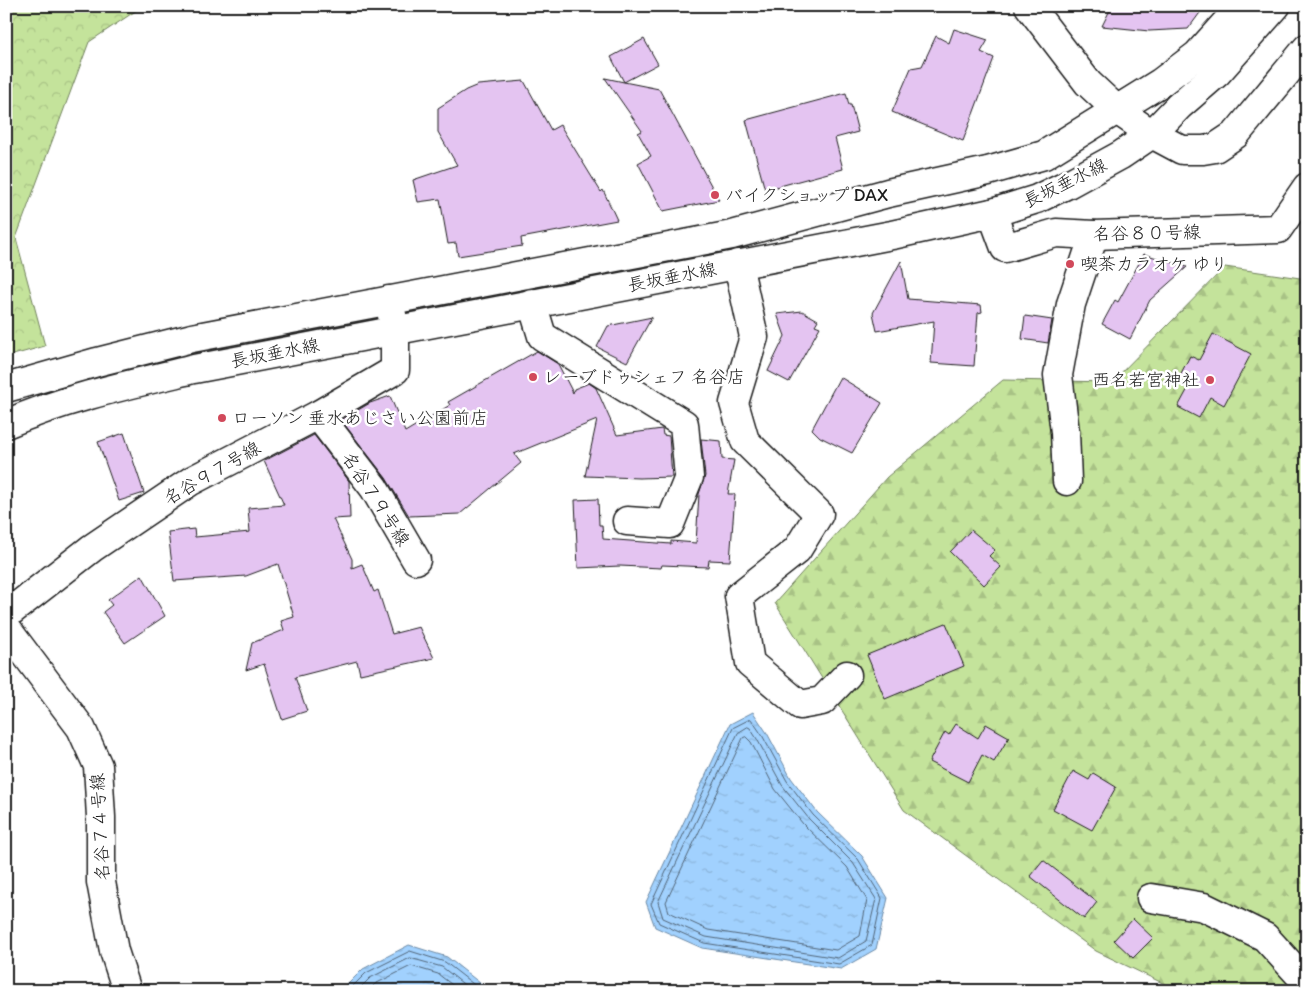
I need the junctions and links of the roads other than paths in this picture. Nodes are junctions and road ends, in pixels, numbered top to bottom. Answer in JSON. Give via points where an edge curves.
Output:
{"nodes":[{"id":1,"x":1029,"y":6,"type":"edge"},
{"id":2,"x":1241,"y":6,"type":"edge"},
{"id":3,"x":1276,"y":6,"type":"edge"},
{"id":4,"x":1307,"y":48,"type":"edge"},
{"id":5,"x":1117,"y":110,"type":"junction"},
{"id":6,"x":1152,"y":134,"type":"junction"},
{"id":7,"x":1307,"y":187,"type":"edge"},
{"id":8,"x":992,"y":213,"type":"junction"},
{"id":9,"x":1094,"y":235,"type":"junction"},
{"id":10,"x":738,"y":264,"type":"junction"},
{"id":11,"x":389,"y":300,"type":"junction"},
{"id":12,"x":532,"y":303,"type":"junction"},
{"id":13,"x":395,"y":330,"type":"junction"},
{"id":14,"x":6,"y":388,"type":"edge"},
{"id":15,"x":318,"y":416,"type":"junction"},
{"id":16,"x":6,"y":424,"type":"edge"},
{"id":17,"x":1067,"y":481,"type":"dead end"},
{"id":18,"x":627,"y":521,"type":"dead end"},
{"id":19,"x":416,"y":560,"type":"dead end"},
{"id":20,"x":6,"y":615,"type":"edge"},
{"id":21,"x":6,"y":628,"type":"edge"},
{"id":22,"x":847,"y":675,"type":"dead end"},
{"id":23,"x":1151,"y":898,"type":"dead end"},
{"id":24,"x":1307,"y":983,"type":"edge"},
{"id":25,"x":127,"y":991,"type":"edge"}],
"edges":[{"from":1,"to":5,"type":"main road","via":[[1088,84]]},
{"from":2,"to":5,"type":"main road","name":"長坂垂水線","via":[[1197,55]]},
{"from":3,"to":6,"type":"main road","name":"長坂垂水線","via":[[1217,73]]},
{"from":4,"to":6,"type":"main road","via":[[1236,134],[1215,148],[1182,150]]},
{"from":5,"to":6,"type":"main road"},
{"from":5,"to":11,"type":"main road","name":"長坂垂水線","via":[[1044,155],[988,171],[888,193],[732,235]]},
{"from":6,"to":8,"type":"main road","name":"長坂垂水線","via":[[1068,184],[1037,199]]},
{"from":7,"to":9,"type":"main road","name":"名谷８０号線","via":[[1278,229]]},
{"from":8,"to":9,"type":"main road","name":"名谷８０号線","via":[[1005,248],[1056,233]]},
{"from":8,"to":10,"type":"main road","name":"長坂垂水線"},
{"from":9,"to":17,"type":"main road","via":[[1071,304],[1058,375]]},
{"from":10,"to":12,"type":"main road","name":"長坂垂水線"},
{"from":10,"to":22,"type":"main road","via":[[754,337],[734,403],[745,441],[819,514],[797,550],[739,596],[750,663],[800,705],[822,701]]},
{"from":11,"to":13,"type":"main road","name":"名谷９７号線"},
{"from":11,"to":14,"type":"main road","name":"長坂垂水線","via":[[192,338]]},
{"from":12,"to":13,"type":"main road","name":"長坂垂水線"},
{"from":12,"to":18,"type":"main road","via":[[542,336],[684,424],[688,477],[670,524]]},
{"from":13,"to":15,"type":"main road","name":"名谷９７号線","via":[[395,370]]},
{"from":13,"to":16,"type":"main road","name":"長坂垂水線","via":[[194,369],[108,390]]},
{"from":15,"to":19,"type":"main road","name":"名谷７９号線","via":[[374,488]]},
{"from":15,"to":20,"type":"main road","name":"名谷９７号線","via":[[191,481],[92,548]]},
{"from":21,"to":25,"type":"main road","name":"名谷７４号線","via":[[81,728],[98,766],[101,882],[114,951]]},
{"from":23,"to":24,"type":"main road","via":[[1204,906],[1265,937]]}]}
